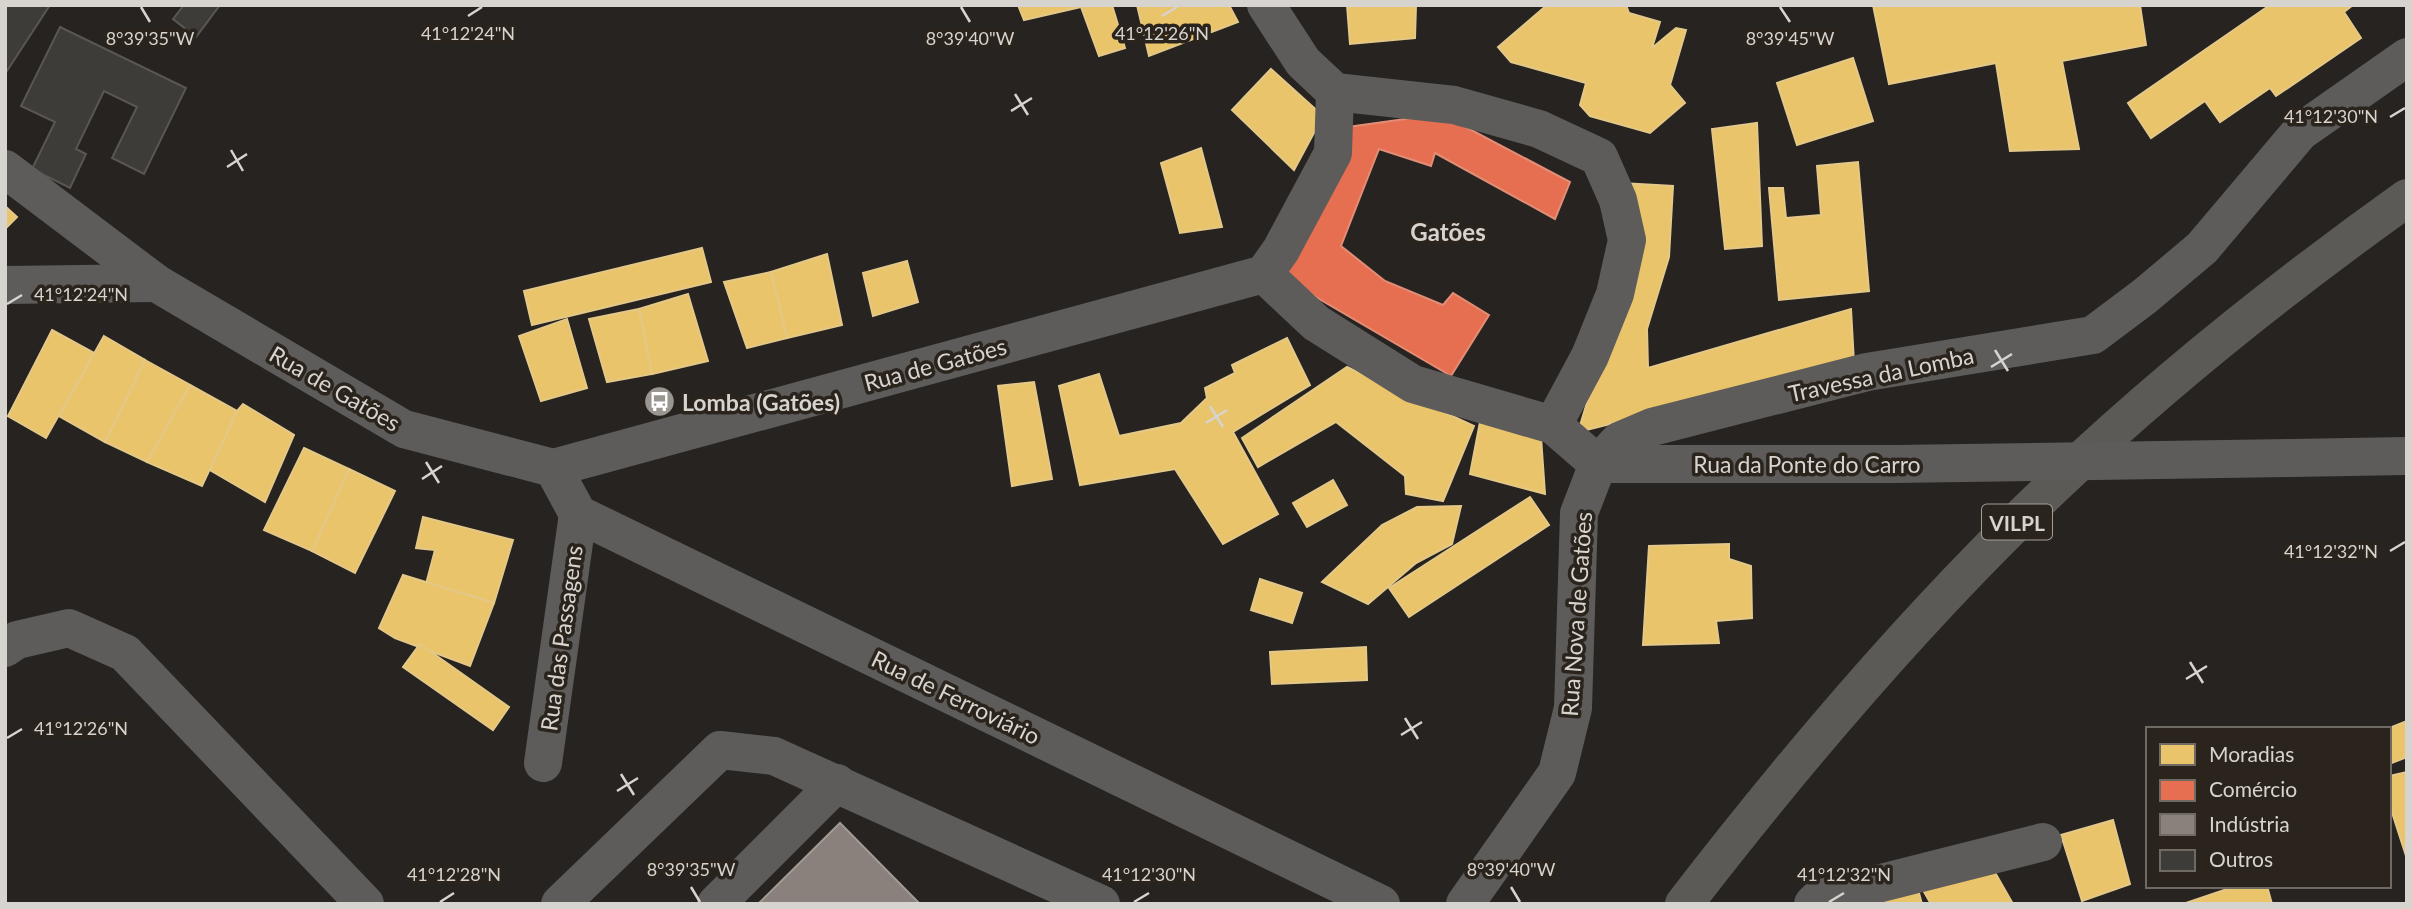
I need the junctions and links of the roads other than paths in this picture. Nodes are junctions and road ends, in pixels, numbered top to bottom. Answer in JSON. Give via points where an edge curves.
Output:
{"nodes":[{"id":1,"x":1266,"y":5,"type":"edge"},
{"id":2,"x":2407,"y":57,"type":"edge"},
{"id":3,"x":1335,"y":92,"type":"junction"},
{"id":4,"x":5,"y":169,"type":"edge"},
{"id":5,"x":2407,"y":198,"type":"edge"},
{"id":6,"x":1264,"y":274,"type":"junction"},
{"id":7,"x":156,"y":283,"type":"junction"},
{"id":8,"x":5,"y":285,"type":"edge"},
{"id":9,"x":1553,"y":425,"type":"junction"},
{"id":10,"x":2407,"y":456,"type":"edge"},
{"id":11,"x":1598,"y":464,"type":"junction"},
{"id":12,"x":553,"y":468,"type":"junction"},
{"id":13,"x":578,"y":514,"type":"junction"},
{"id":14,"x":5,"y":648,"type":"edge"},
{"id":15,"x":543,"y":762,"type":"dead end"},
{"id":16,"x":837,"y":783,"type":"junction"},
{"id":17,"x":2043,"y":842,"type":"dead end"},
{"id":18,"x":365,"y":904,"type":"edge"},
{"id":19,"x":560,"y":904,"type":"edge"},
{"id":20,"x":716,"y":904,"type":"edge"},
{"id":21,"x":1101,"y":904,"type":"edge"},
{"id":22,"x":1381,"y":904,"type":"edge"},
{"id":23,"x":1465,"y":904,"type":"edge"},
{"id":24,"x":1684,"y":904,"type":"edge"},
{"id":25,"x":1813,"y":904,"type":"edge"}],
"edges":[{"from":1,"to":3,"type":"street","via":[[1303,62]]},
{"from":2,"to":11,"type":"street","name":"Travessa da Lomba","via":[[2300,132],[2202,248],[2093,335],[1867,372],[1665,424],[1619,441]]},
{"from":3,"to":6,"type":"street","via":[[1334,153]]},
{"from":3,"to":9,"type":"street","via":[[1454,105],[1539,128],[1599,157],[1618,200],[1627,240],[1615,294]]},
{"from":4,"to":7,"type":"street","name":"Rua de Gatões"},
{"from":5,"to":24,"type":"highway","number":"VILPL","via":[[2274,296],[2058,482],[1884,662]]},
{"from":6,"to":9,"type":"street","via":[[1316,323],[1413,384]]},
{"from":6,"to":12,"type":"street","name":"Rua de Gatões"},
{"from":7,"to":8,"type":"street"},
{"from":7,"to":12,"type":"street","name":"Rua de Gatões","via":[[404,429]]},
{"from":9,"to":11,"type":"street"},
{"from":10,"to":11,"type":"street","name":"Rua da Ponte do Carro","bridge":true},
{"from":11,"to":23,"type":"street","name":"Rua Nova de Gatões","via":[[1579,513],[1573,708],[1557,773]]},
{"from":12,"to":13,"type":"street"},
{"from":13,"to":15,"type":"street","name":"Rua das Passagens"},
{"from":13,"to":22,"type":"street","name":"Rua de Ferroviário"},
{"from":14,"to":18,"type":"street","via":[[17,640],[69,628],[125,653]]},
{"from":16,"to":19,"type":"street","via":[[774,757],[720,750]]},
{"from":16,"to":20,"type":"street"},
{"from":16,"to":21,"type":"street"},
{"from":17,"to":25,"type":"street","via":[[1828,896]]}]}
